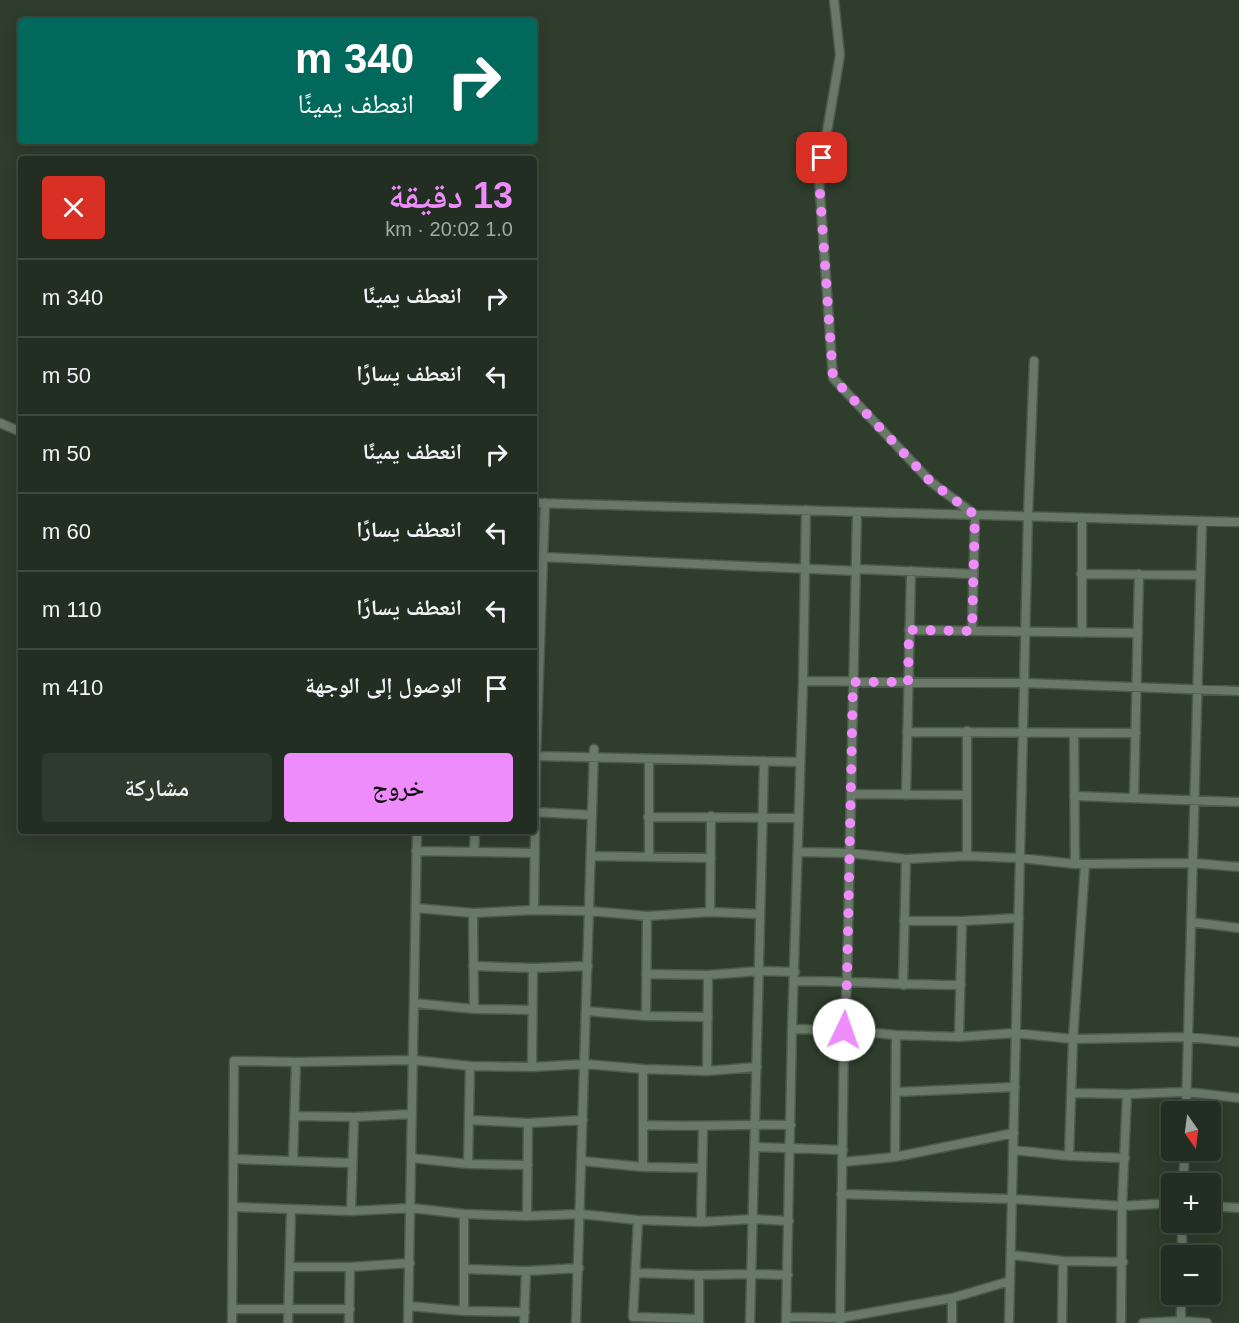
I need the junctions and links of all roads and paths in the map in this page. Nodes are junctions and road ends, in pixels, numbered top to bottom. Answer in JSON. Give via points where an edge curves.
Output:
{"nodes":[{"id":1,"x":834,"y":0,"type":"edge"},
{"id":2,"x":1034,"y":361,"type":"dead end"},
{"id":3,"x":0,"y":423,"type":"edge"},
{"id":4,"x":18,"y":431,"type":"edge"},
{"id":5,"x":537,"y":503,"type":"edge"},
{"id":6,"x":545,"y":504,"type":"junction"},
{"id":7,"x":806,"y":510,"type":"junction"},
{"id":8,"x":857,"y":513,"type":"junction"},
{"id":9,"x":975,"y":515,"type":"junction"},
{"id":10,"x":1028,"y":516,"type":"junction"},
{"id":11,"x":1082,"y":518,"type":"junction"},
{"id":12,"x":1202,"y":521,"type":"junction"},
{"id":13,"x":1239,"y":522,"type":"edge"},
{"id":14,"x":543,"y":557,"type":"junction"},
{"id":15,"x":805,"y":568,"type":"junction"},
{"id":16,"x":856,"y":570,"type":"junction"},
{"id":17,"x":911,"y":571,"type":"junction"},
{"id":18,"x":973,"y":574,"type":"junction"},
{"id":19,"x":1081,"y":574,"type":"junction"},
{"id":20,"x":1139,"y":574,"type":"junction"},
{"id":21,"x":1199,"y":575,"type":"junction"},
{"id":22,"x":909,"y":630,"type":"junction"},
{"id":23,"x":972,"y":631,"type":"junction"},
{"id":24,"x":1025,"y":632,"type":"junction"},
{"id":25,"x":1082,"y":633,"type":"junction"},
{"id":26,"x":1138,"y":633,"type":"junction"},
{"id":27,"x":537,"y":654,"type":"edge"},
{"id":28,"x":803,"y":681,"type":"junction"},
{"id":29,"x":853,"y":682,"type":"junction"},
{"id":30,"x":908,"y":682,"type":"junction"},
{"id":31,"x":1025,"y":684,"type":"junction"},
{"id":32,"x":1137,"y":687,"type":"junction"},
{"id":33,"x":1198,"y":689,"type":"junction"},
{"id":34,"x":1239,"y":692,"type":"edge"},
{"id":35,"x":967,"y":731,"type":"junction"},
{"id":36,"x":907,"y":732,"type":"junction"},
{"id":37,"x":1023,"y":732,"type":"junction"},
{"id":38,"x":1074,"y":733,"type":"junction"},
{"id":39,"x":1136,"y":733,"type":"junction"},
{"id":40,"x":594,"y":753,"type":"junction"},
{"id":41,"x":537,"y":756,"type":"edge"},
{"id":42,"x":649,"y":759,"type":"junction"},
{"id":43,"x":764,"y":761,"type":"junction"},
{"id":44,"x":800,"y":762,"type":"junction"},
{"id":45,"x":851,"y":794,"type":"junction"},
{"id":46,"x":906,"y":795,"type":"junction"},
{"id":47,"x":967,"y":795,"type":"junction"},
{"id":48,"x":1074,"y":796,"type":"junction"},
{"id":49,"x":1134,"y":798,"type":"junction"},
{"id":50,"x":1195,"y":800,"type":"junction"},
{"id":51,"x":1239,"y":802,"type":"edge"},
{"id":52,"x":537,"y":812,"type":"edge"},
{"id":53,"x":592,"y":815,"type":"junction"},
{"id":54,"x":711,"y":816,"type":"junction"},
{"id":55,"x":648,"y":817,"type":"junction"},
{"id":56,"x":763,"y":817,"type":"junction"},
{"id":57,"x":799,"y":818,"type":"junction"},
{"id":58,"x":417,"y":834,"type":"edge"},
{"id":59,"x":475,"y":834,"type":"edge"},
{"id":60,"x":535,"y":834,"type":"edge"},
{"id":61,"x":416,"y":851,"type":"junction"},
{"id":62,"x":474,"y":852,"type":"junction"},
{"id":63,"x":798,"y":852,"type":"junction"},
{"id":64,"x":535,"y":853,"type":"junction"},
{"id":65,"x":849,"y":853,"type":"junction"},
{"id":66,"x":591,"y":856,"type":"junction"},
{"id":67,"x":967,"y":856,"type":"junction"},
{"id":68,"x":649,"y":857,"type":"junction"},
{"id":69,"x":711,"y":858,"type":"junction"},
{"id":70,"x":1020,"y":858,"type":"junction"},
{"id":71,"x":906,"y":859,"type":"junction"},
{"id":72,"x":1193,"y":862,"type":"junction"},
{"id":73,"x":1075,"y":864,"type":"junction"},
{"id":74,"x":1085,"y":864,"type":"junction"},
{"id":75,"x":1239,"y":867,"type":"edge"},
{"id":76,"x":416,"y":908,"type":"junction"},
{"id":77,"x":534,"y":910,"type":"junction"},
{"id":78,"x":589,"y":911,"type":"junction"},
{"id":79,"x":710,"y":912,"type":"junction"},
{"id":80,"x":473,"y":913,"type":"junction"},
{"id":81,"x":760,"y":914,"type":"junction"},
{"id":82,"x":647,"y":916,"type":"junction"},
{"id":83,"x":1019,"y":918,"type":"junction"},
{"id":84,"x":904,"y":921,"type":"junction"},
{"id":85,"x":962,"y":921,"type":"junction"},
{"id":86,"x":1191,"y":922,"type":"junction"},
{"id":87,"x":1239,"y":928,"type":"edge"},
{"id":88,"x":473,"y":966,"type":"junction"},
{"id":89,"x":588,"y":966,"type":"junction"},
{"id":90,"x":533,"y":968,"type":"junction"},
{"id":91,"x":759,"y":971,"type":"junction"},
{"id":92,"x":646,"y":974,"type":"junction"},
{"id":93,"x":708,"y":975,"type":"junction"},
{"id":94,"x":795,"y":976,"type":"junction"},
{"id":95,"x":847,"y":981,"type":"junction"},
{"id":96,"x":903,"y":985,"type":"junction"},
{"id":97,"x":961,"y":985,"type":"junction"},
{"id":98,"x":414,"y":1003,"type":"junction"},
{"id":99,"x":474,"y":1009,"type":"junction"},
{"id":100,"x":532,"y":1010,"type":"junction"},
{"id":101,"x":586,"y":1011,"type":"junction"},
{"id":102,"x":646,"y":1016,"type":"junction"},
{"id":103,"x":708,"y":1017,"type":"junction"},
{"id":104,"x":792,"y":1029,"type":"junction"},
{"id":105,"x":844,"y":1030,"type":"junction"},
{"id":106,"x":1014,"y":1034,"type":"junction"},
{"id":107,"x":896,"y":1035,"type":"junction"},
{"id":108,"x":959,"y":1036,"type":"junction"},
{"id":109,"x":1187,"y":1037,"type":"junction"},
{"id":110,"x":1073,"y":1039,"type":"junction"},
{"id":111,"x":1239,"y":1042,"type":"edge"},
{"id":112,"x":413,"y":1060,"type":"junction"},
{"id":113,"x":296,"y":1062,"type":"junction"},
{"id":114,"x":585,"y":1064,"type":"junction"},
{"id":115,"x":470,"y":1066,"type":"junction"},
{"id":116,"x":532,"y":1067,"type":"junction"},
{"id":117,"x":757,"y":1067,"type":"junction"},
{"id":118,"x":643,"y":1069,"type":"junction"},
{"id":119,"x":707,"y":1071,"type":"junction"},
{"id":120,"x":1015,"y":1087,"type":"junction"},
{"id":121,"x":897,"y":1092,"type":"junction"},
{"id":122,"x":1187,"y":1092,"type":"junction"},
{"id":123,"x":1072,"y":1093,"type":"junction"},
{"id":124,"x":1127,"y":1094,"type":"junction"},
{"id":125,"x":1239,"y":1098,"type":"edge"},
{"id":126,"x":1187,"y":1101,"type":"edge"},
{"id":127,"x":412,"y":1114,"type":"junction"},
{"id":128,"x":295,"y":1116,"type":"junction"},
{"id":129,"x":354,"y":1117,"type":"junction"},
{"id":130,"x":469,"y":1120,"type":"junction"},
{"id":131,"x":583,"y":1120,"type":"junction"},
{"id":132,"x":528,"y":1123,"type":"junction"},
{"id":133,"x":756,"y":1124,"type":"junction"},
{"id":134,"x":643,"y":1125,"type":"junction"},
{"id":135,"x":791,"y":1125,"type":"junction"},
{"id":136,"x":703,"y":1127,"type":"junction"},
{"id":137,"x":1014,"y":1133,"type":"junction"},
{"id":138,"x":755,"y":1147,"type":"junction"},
{"id":139,"x":791,"y":1148,"type":"junction"},
{"id":140,"x":843,"y":1150,"type":"junction"},
{"id":141,"x":1013,"y":1150,"type":"junction"},
{"id":142,"x":1069,"y":1156,"type":"junction"},
{"id":143,"x":895,"y":1157,"type":"junction"},
{"id":144,"x":411,"y":1158,"type":"junction"},
{"id":145,"x":1125,"y":1158,"type":"junction"},
{"id":146,"x":234,"y":1159,"type":"junction"},
{"id":147,"x":293,"y":1161,"type":"junction"},
{"id":148,"x":582,"y":1161,"type":"junction"},
{"id":149,"x":843,"y":1162,"type":"junction"},
{"id":150,"x":352,"y":1163,"type":"junction"},
{"id":151,"x":468,"y":1164,"type":"junction"},
{"id":152,"x":528,"y":1165,"type":"junction"},
{"id":153,"x":643,"y":1167,"type":"junction"},
{"id":154,"x":702,"y":1168,"type":"junction"},
{"id":155,"x":841,"y":1194,"type":"junction"},
{"id":156,"x":1011,"y":1199,"type":"junction"},
{"id":157,"x":1161,"y":1204,"type":"edge"},
{"id":158,"x":1122,"y":1206,"type":"junction"},
{"id":159,"x":234,"y":1207,"type":"junction"},
{"id":160,"x":1221,"y":1207,"type":"edge"},
{"id":161,"x":1239,"y":1208,"type":"edge"},
{"id":162,"x":291,"y":1209,"type":"junction"},
{"id":163,"x":411,"y":1209,"type":"junction"},
{"id":164,"x":351,"y":1211,"type":"junction"},
{"id":165,"x":464,"y":1214,"type":"junction"},
{"id":166,"x":580,"y":1214,"type":"junction"},
{"id":167,"x":526,"y":1216,"type":"junction"},
{"id":168,"x":638,"y":1220,"type":"junction"},
{"id":169,"x":753,"y":1220,"type":"junction"},
{"id":170,"x":789,"y":1221,"type":"junction"},
{"id":171,"x":701,"y":1222,"type":"junction"},
{"id":172,"x":1011,"y":1255,"type":"junction"},
{"id":173,"x":1063,"y":1261,"type":"junction"},
{"id":174,"x":1123,"y":1262,"type":"junction"},
{"id":175,"x":410,"y":1263,"type":"junction"},
{"id":176,"x":290,"y":1267,"type":"junction"},
{"id":177,"x":350,"y":1267,"type":"junction"},
{"id":178,"x":579,"y":1268,"type":"junction"},
{"id":179,"x":464,"y":1269,"type":"junction"},
{"id":180,"x":526,"y":1271,"type":"junction"},
{"id":181,"x":637,"y":1273,"type":"junction"},
{"id":182,"x":752,"y":1274,"type":"junction"},
{"id":183,"x":699,"y":1275,"type":"junction"},
{"id":184,"x":788,"y":1275,"type":"junction"},
{"id":185,"x":1010,"y":1281,"type":"junction"},
{"id":186,"x":952,"y":1298,"type":"junction"},
{"id":187,"x":1181,"y":1305,"type":"edge"},
{"id":188,"x":409,"y":1306,"type":"junction"},
{"id":189,"x":233,"y":1309,"type":"junction"},
{"id":190,"x":289,"y":1309,"type":"junction"},
{"id":191,"x":350,"y":1309,"type":"junction"},
{"id":192,"x":464,"y":1311,"type":"junction"},
{"id":193,"x":525,"y":1312,"type":"junction"},
{"id":194,"x":786,"y":1320,"type":"edge"},
{"id":195,"x":699,"y":1321,"type":"edge"},
{"id":196,"x":840,"y":1321,"type":"edge"},
{"id":197,"x":1181,"y":1322,"type":"edge"},
{"id":198,"x":232,"y":1323,"type":"edge"},
{"id":199,"x":288,"y":1323,"type":"edge"},
{"id":200,"x":349,"y":1323,"type":"edge"},
{"id":201,"x":408,"y":1323,"type":"edge"},
{"id":202,"x":524,"y":1323,"type":"edge"},
{"id":203,"x":576,"y":1323,"type":"edge"},
{"id":204,"x":750,"y":1323,"type":"edge"},
{"id":205,"x":952,"y":1323,"type":"edge"},
{"id":206,"x":1009,"y":1323,"type":"edge"},
{"id":207,"x":1062,"y":1323,"type":"edge"},
{"id":208,"x":1121,"y":1323,"type":"edge"},
{"id":209,"x":1143,"y":1323,"type":"edge"},
{"id":210,"x":1207,"y":1323,"type":"edge"}],
"edges":[{"from":1,"to":9,"type":"street","via":[[840,55],[819,179],[833,378],[931,482]]},
{"from":2,"to":10,"type":"street"},
{"from":3,"to":4,"type":"street"},
{"from":5,"to":6,"type":"street"},
{"from":6,"to":7,"type":"street"},
{"from":6,"to":14,"type":"street"},
{"from":7,"to":8,"type":"street"},
{"from":7,"to":15,"type":"street"},
{"from":8,"to":9,"type":"street"},
{"from":8,"to":16,"type":"street"},
{"from":9,"to":10,"type":"street"},
{"from":9,"to":18,"type":"street"},
{"from":10,"to":11,"type":"street"},
{"from":10,"to":24,"type":"street"},
{"from":11,"to":12,"type":"street"},
{"from":11,"to":19,"type":"street"},
{"from":12,"to":13,"type":"street"},
{"from":12,"to":21,"type":"street"},
{"from":14,"to":15,"type":"street"},
{"from":14,"to":27,"type":"street"},
{"from":15,"to":16,"type":"street"},
{"from":15,"to":28,"type":"street"},
{"from":16,"to":17,"type":"street"},
{"from":16,"to":29,"type":"street"},
{"from":17,"to":18,"type":"street"},
{"from":17,"to":22,"type":"street"},
{"from":18,"to":23,"type":"street"},
{"from":19,"to":20,"type":"street"},
{"from":19,"to":25,"type":"street"},
{"from":20,"to":21,"type":"street"},
{"from":20,"to":26,"type":"street"},
{"from":21,"to":33,"type":"street"},
{"from":22,"to":23,"type":"street"},
{"from":22,"to":30,"type":"street"},
{"from":23,"to":24,"type":"street"},
{"from":24,"to":25,"type":"street"},
{"from":24,"to":31,"type":"street"},
{"from":25,"to":26,"type":"street"},
{"from":26,"to":32,"type":"street"},
{"from":28,"to":29,"type":"street"},
{"from":28,"to":44,"type":"street"},
{"from":29,"to":30,"type":"street"},
{"from":29,"to":45,"type":"street"},
{"from":30,"to":31,"type":"street"},
{"from":30,"to":36,"type":"street"},
{"from":31,"to":32,"type":"street"},
{"from":31,"to":37,"type":"street"},
{"from":32,"to":33,"type":"street"},
{"from":32,"to":39,"type":"street"},
{"from":33,"to":34,"type":"street"},
{"from":33,"to":50,"type":"street"},
{"from":35,"to":36,"type":"street"},
{"from":35,"to":37,"type":"street"},
{"from":35,"to":47,"type":"street"},
{"from":36,"to":46,"type":"street"},
{"from":37,"to":38,"type":"street"},
{"from":37,"to":70,"type":"street"},
{"from":38,"to":39,"type":"street"},
{"from":38,"to":48,"type":"street"},
{"from":39,"to":49,"type":"street"},
{"from":40,"to":41,"type":"street"},
{"from":40,"to":42,"type":"street"},
{"from":40,"to":53,"type":"street"},
{"from":42,"to":43,"type":"street"},
{"from":42,"to":55,"type":"street"},
{"from":43,"to":44,"type":"street"},
{"from":43,"to":56,"type":"street"},
{"from":44,"to":57,"type":"street"},
{"from":45,"to":46,"type":"street"},
{"from":45,"to":65,"type":"street"},
{"from":46,"to":47,"type":"street"},
{"from":47,"to":67,"type":"street"},
{"from":48,"to":49,"type":"street"},
{"from":48,"to":73,"type":"street"},
{"from":49,"to":50,"type":"street"},
{"from":50,"to":51,"type":"street"},
{"from":50,"to":72,"type":"street"},
{"from":52,"to":53,"type":"street"},
{"from":53,"to":66,"type":"street"},
{"from":54,"to":55,"type":"street"},
{"from":54,"to":56,"type":"street"},
{"from":54,"to":69,"type":"street"},
{"from":55,"to":68,"type":"street"},
{"from":56,"to":57,"type":"street"},
{"from":56,"to":81,"type":"street"},
{"from":57,"to":63,"type":"street"},
{"from":58,"to":61,"type":"street"},
{"from":59,"to":62,"type":"street"},
{"from":60,"to":64,"type":"street"},
{"from":61,"to":62,"type":"street"},
{"from":61,"to":76,"type":"street"},
{"from":62,"to":64,"type":"street"},
{"from":63,"to":65,"type":"street"},
{"from":63,"to":94,"type":"street"},
{"from":64,"to":77,"type":"street"},
{"from":65,"to":71,"type":"street"},
{"from":65,"to":95,"type":"street"},
{"from":66,"to":68,"type":"street"},
{"from":66,"to":78,"type":"street"},
{"from":67,"to":70,"type":"street"},
{"from":67,"to":71,"type":"street"},
{"from":68,"to":69,"type":"street"},
{"from":69,"to":79,"type":"street"},
{"from":70,"to":73,"type":"street"},
{"from":70,"to":83,"type":"street"},
{"from":71,"to":84,"type":"street"},
{"from":72,"to":74,"type":"street"},
{"from":72,"to":75,"type":"street"},
{"from":72,"to":86,"type":"street"},
{"from":73,"to":74,"type":"street"},
{"from":74,"to":110,"type":"street"},
{"from":76,"to":80,"type":"street"},
{"from":76,"to":98,"type":"street"},
{"from":77,"to":78,"type":"street"},
{"from":77,"to":80,"type":"street"},
{"from":78,"to":82,"type":"street"},
{"from":78,"to":89,"type":"street"},
{"from":79,"to":81,"type":"street"},
{"from":79,"to":82,"type":"street"},
{"from":80,"to":88,"type":"street"},
{"from":81,"to":91,"type":"street"},
{"from":82,"to":92,"type":"street"},
{"from":83,"to":85,"type":"street"},
{"from":83,"to":106,"type":"street"},
{"from":84,"to":85,"type":"street"},
{"from":84,"to":96,"type":"street"},
{"from":85,"to":97,"type":"street"},
{"from":86,"to":87,"type":"street"},
{"from":86,"to":109,"type":"street"},
{"from":88,"to":90,"type":"street"},
{"from":88,"to":99,"type":"street"},
{"from":89,"to":90,"type":"street"},
{"from":89,"to":101,"type":"street"},
{"from":90,"to":100,"type":"street"},
{"from":91,"to":93,"type":"street"},
{"from":91,"to":94,"type":"street"},
{"from":91,"to":117,"type":"street"},
{"from":92,"to":93,"type":"street"},
{"from":92,"to":102,"type":"street"},
{"from":93,"to":103,"type":"street"},
{"from":94,"to":95,"type":"street"},
{"from":94,"to":104,"type":"street"},
{"from":95,"to":96,"type":"street"},
{"from":95,"to":105,"type":"street"},
{"from":96,"to":97,"type":"street"},
{"from":97,"to":108,"type":"street"},
{"from":98,"to":99,"type":"street"},
{"from":98,"to":112,"type":"street"},
{"from":99,"to":100,"type":"street"},
{"from":100,"to":116,"type":"street"},
{"from":101,"to":102,"type":"street"},
{"from":101,"to":114,"type":"street"},
{"from":102,"to":103,"type":"street"},
{"from":103,"to":119,"type":"street"},
{"from":104,"to":105,"type":"street"},
{"from":104,"to":135,"type":"street"},
{"from":105,"to":107,"type":"street"},
{"from":105,"to":140,"type":"street"},
{"from":106,"to":108,"type":"street"},
{"from":106,"to":110,"type":"street"},
{"from":106,"to":120,"type":"street"},
{"from":107,"to":108,"type":"street"},
{"from":107,"to":121,"type":"street"},
{"from":109,"to":110,"type":"street"},
{"from":109,"to":111,"type":"street"},
{"from":109,"to":122,"type":"street"},
{"from":110,"to":123,"type":"street"},
{"from":112,"to":113,"type":"street"},
{"from":112,"to":115,"type":"street"},
{"from":112,"to":127,"type":"street"},
{"from":113,"to":128,"type":"street"},
{"from":113,"to":146,"type":"street","via":[[234,1061]]},
{"from":114,"to":116,"type":"street"},
{"from":114,"to":118,"type":"street"},
{"from":114,"to":131,"type":"street"},
{"from":115,"to":116,"type":"street"},
{"from":115,"to":130,"type":"street"},
{"from":117,"to":119,"type":"street"},
{"from":117,"to":133,"type":"street"},
{"from":118,"to":119,"type":"street"},
{"from":118,"to":134,"type":"street"},
{"from":120,"to":121,"type":"street"},
{"from":120,"to":137,"type":"street"},
{"from":121,"to":143,"type":"street"},
{"from":122,"to":124,"type":"street"},
{"from":122,"to":125,"type":"street"},
{"from":122,"to":126,"type":"street"},
{"from":123,"to":124,"type":"street"},
{"from":123,"to":142,"type":"street"},
{"from":124,"to":145,"type":"street"},
{"from":127,"to":129,"type":"street"},
{"from":127,"to":144,"type":"street"},
{"from":128,"to":129,"type":"street"},
{"from":128,"to":147,"type":"street"},
{"from":129,"to":150,"type":"street"},
{"from":130,"to":132,"type":"street"},
{"from":130,"to":151,"type":"street"},
{"from":131,"to":132,"type":"street"},
{"from":131,"to":148,"type":"street"},
{"from":132,"to":152,"type":"street"},
{"from":133,"to":135,"type":"street"},
{"from":133,"to":136,"type":"street"},
{"from":133,"to":138,"type":"street"},
{"from":134,"to":136,"type":"street"},
{"from":134,"to":153,"type":"street"},
{"from":135,"to":139,"type":"street"},
{"from":136,"to":154,"type":"street"},
{"from":137,"to":141,"type":"street"},
{"from":137,"to":143,"type":"street"},
{"from":138,"to":139,"type":"street"},
{"from":138,"to":169,"type":"street"},
{"from":139,"to":140,"type":"street"},
{"from":139,"to":170,"type":"street"},
{"from":140,"to":149,"type":"street"},
{"from":141,"to":142,"type":"street"},
{"from":141,"to":156,"type":"street"},
{"from":142,"to":145,"type":"street"},
{"from":143,"to":149,"type":"street"},
{"from":144,"to":151,"type":"street"},
{"from":144,"to":163,"type":"street"},
{"from":145,"to":158,"type":"street"},
{"from":146,"to":147,"type":"street"},
{"from":146,"to":159,"type":"street"},
{"from":147,"to":150,"type":"street"},
{"from":148,"to":153,"type":"street"},
{"from":148,"to":166,"type":"street"},
{"from":149,"to":155,"type":"street"},
{"from":150,"to":164,"type":"street"},
{"from":151,"to":152,"type":"street"},
{"from":152,"to":167,"type":"street"},
{"from":153,"to":154,"type":"street"},
{"from":154,"to":171,"type":"street"},
{"from":155,"to":156,"type":"street"},
{"from":155,"to":196,"type":"street"},
{"from":156,"to":158,"type":"street"},
{"from":156,"to":172,"type":"street"},
{"from":157,"to":158,"type":"street"},
{"from":158,"to":174,"type":"street"},
{"from":159,"to":162,"type":"street"},
{"from":159,"to":189,"type":"street"},
{"from":160,"to":161,"type":"street"},
{"from":162,"to":164,"type":"street"},
{"from":162,"to":176,"type":"street"},
{"from":163,"to":164,"type":"street"},
{"from":163,"to":165,"type":"street"},
{"from":163,"to":175,"type":"street"},
{"from":165,"to":167,"type":"street"},
{"from":165,"to":179,"type":"street"},
{"from":166,"to":167,"type":"street"},
{"from":166,"to":168,"type":"street"},
{"from":166,"to":178,"type":"street"},
{"from":168,"to":171,"type":"street"},
{"from":168,"to":181,"type":"street"},
{"from":169,"to":170,"type":"street"},
{"from":169,"to":171,"type":"street"},
{"from":169,"to":182,"type":"street"},
{"from":170,"to":184,"type":"street"},
{"from":172,"to":173,"type":"street"},
{"from":172,"to":185,"type":"street"},
{"from":173,"to":174,"type":"street"},
{"from":173,"to":207,"type":"street"},
{"from":174,"to":208,"type":"street"},
{"from":175,"to":177,"type":"street"},
{"from":175,"to":188,"type":"street"},
{"from":176,"to":177,"type":"street"},
{"from":176,"to":190,"type":"street"},
{"from":177,"to":191,"type":"street"},
{"from":178,"to":180,"type":"street"},
{"from":178,"to":203,"type":"street"},
{"from":179,"to":180,"type":"street"},
{"from":179,"to":192,"type":"street"},
{"from":180,"to":193,"type":"street"},
{"from":181,"to":183,"type":"street"},
{"from":181,"to":195,"type":"street","via":[[633,1317]]},
{"from":182,"to":183,"type":"street"},
{"from":182,"to":184,"type":"street"},
{"from":182,"to":204,"type":"street"},
{"from":183,"to":195,"type":"street"},
{"from":184,"to":194,"type":"street"},
{"from":185,"to":186,"type":"street"},
{"from":185,"to":206,"type":"street"},
{"from":186,"to":196,"type":"street"},
{"from":186,"to":205,"type":"street"},
{"from":187,"to":197,"type":"street"},
{"from":188,"to":192,"type":"street"},
{"from":188,"to":201,"type":"street"},
{"from":189,"to":190,"type":"street"},
{"from":189,"to":198,"type":"street"},
{"from":190,"to":191,"type":"street"},
{"from":190,"to":199,"type":"street"},
{"from":191,"to":200,"type":"street"},
{"from":192,"to":193,"type":"street"},
{"from":193,"to":202,"type":"street"},
{"from":194,"to":196,"type":"street"},
{"from":197,"to":209,"type":"street"},
{"from":197,"to":210,"type":"street"}]}
